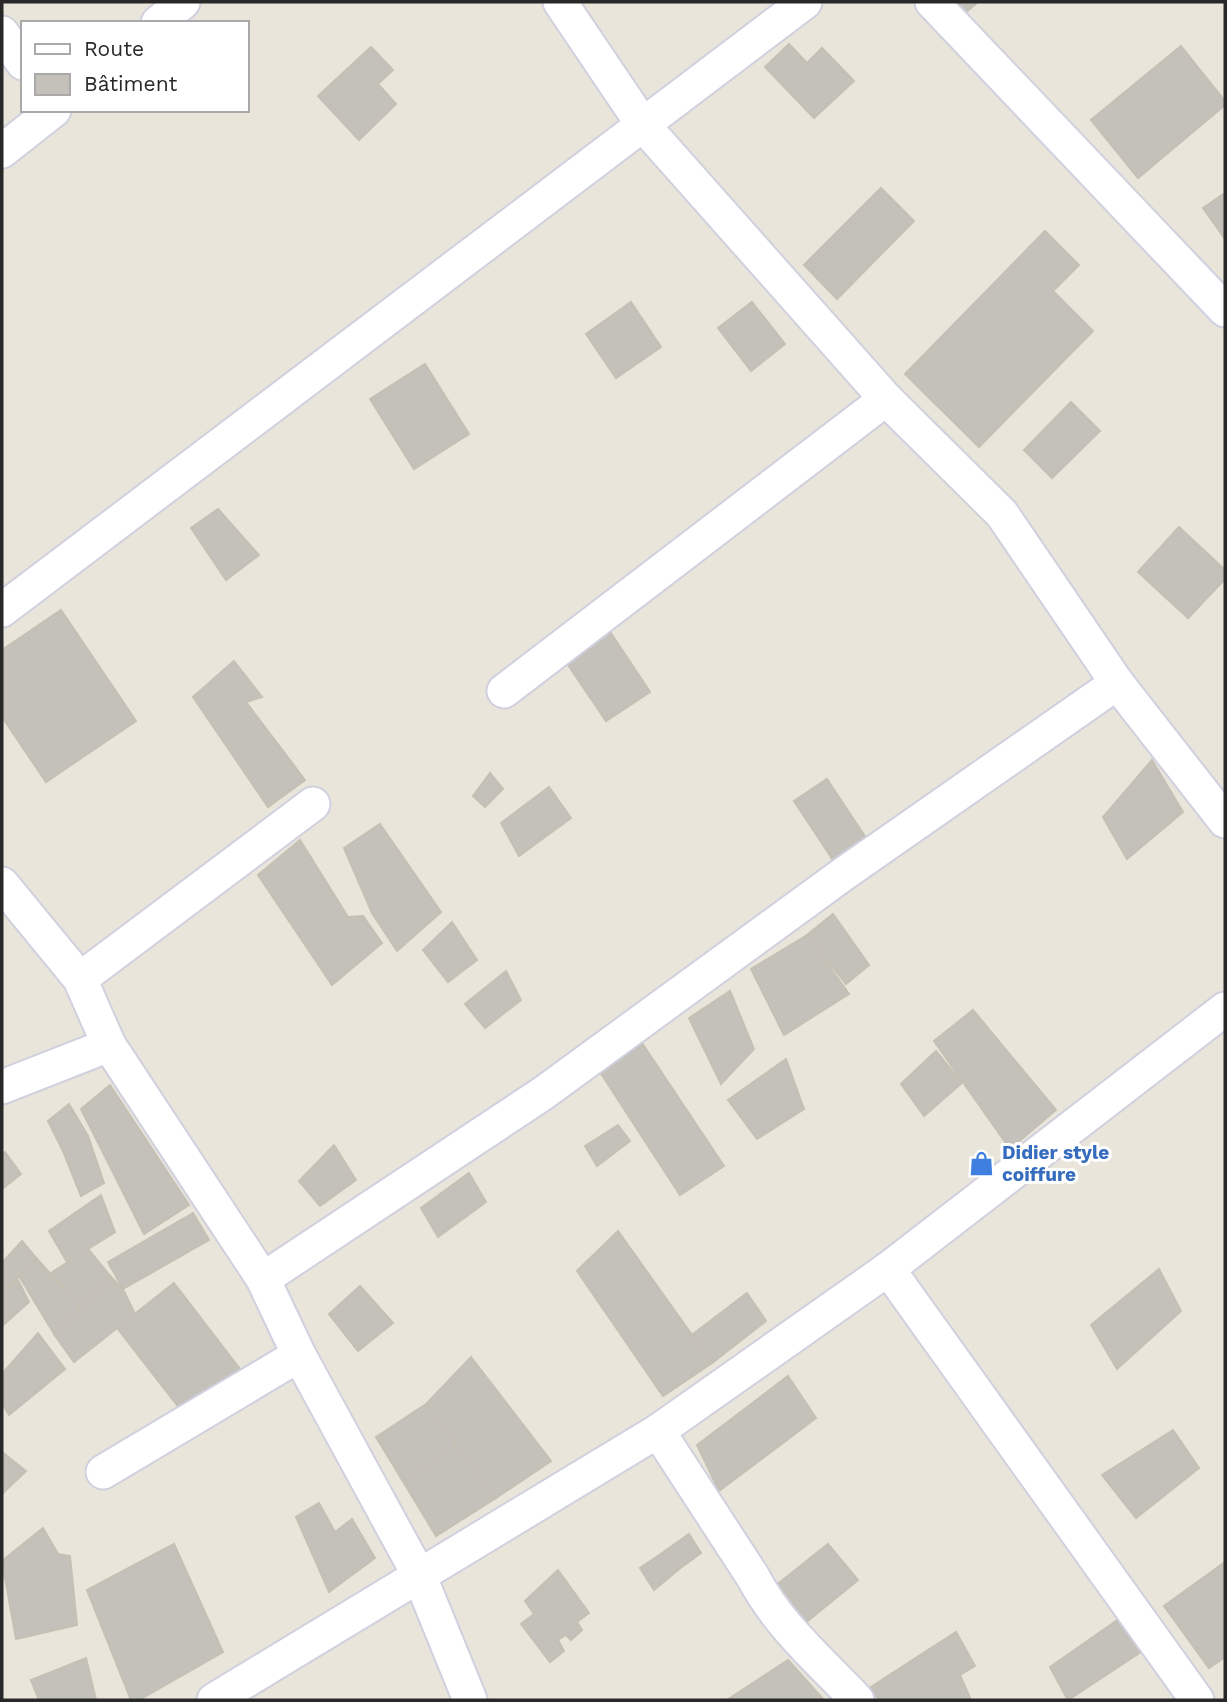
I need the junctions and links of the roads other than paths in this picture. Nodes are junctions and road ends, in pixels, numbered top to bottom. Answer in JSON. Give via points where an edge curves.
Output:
{"nodes":[{"id":1,"x":183,"y":2,"type":"edge"},
{"id":2,"x":560,"y":2,"type":"edge"},
{"id":3,"x":805,"y":2,"type":"edge"},
{"id":4,"x":932,"y":2,"type":"edge"},
{"id":5,"x":160,"y":21,"type":"edge"},
{"id":6,"x":2,"y":33,"type":"edge"},
{"id":7,"x":21,"y":60,"type":"edge"},
{"id":8,"x":51,"y":112,"type":"edge"},
{"id":9,"x":643,"y":125,"type":"junction"},
{"id":10,"x":2,"y":151,"type":"edge"},
{"id":11,"x":1225,"y":310,"type":"edge"},
{"id":12,"x":886,"y":399,"type":"junction"},
{"id":13,"x":2,"y":610,"type":"edge"},
{"id":14,"x":1117,"y":683,"type":"junction"},
{"id":15,"x":504,"y":691,"type":"dead end"},
{"id":16,"x":313,"y":804,"type":"dead end"},
{"id":17,"x":1225,"y":821,"type":"edge"},
{"id":18,"x":2,"y":884,"type":"edge"},
{"id":19,"x":80,"y":979,"type":"junction"},
{"id":20,"x":1225,"y":1009,"type":"edge"},
{"id":21,"x":109,"y":1045,"type":"junction"},
{"id":22,"x":2,"y":1087,"type":"edge"},
{"id":23,"x":888,"y":1269,"type":"junction"},
{"id":24,"x":263,"y":1279,"type":"junction"},
{"id":25,"x":299,"y":1355,"type":"junction"},
{"id":26,"x":658,"y":1431,"type":"junction"},
{"id":27,"x":103,"y":1472,"type":"dead end"},
{"id":28,"x":420,"y":1577,"type":"junction"},
{"id":29,"x":214,"y":1700,"type":"edge"},
{"id":30,"x":470,"y":1700,"type":"edge"},
{"id":31,"x":857,"y":1700,"type":"edge"},
{"id":32,"x":1197,"y":1700,"type":"edge"}],
"edges":[{"from":1,"to":5,"type":"street"},
{"from":2,"to":9,"type":"street"},
{"from":3,"to":9,"type":"street"},
{"from":4,"to":11,"type":"street"},
{"from":6,"to":7,"type":"street"},
{"from":8,"to":10,"type":"street"},
{"from":9,"to":12,"type":"street"},
{"from":9,"to":13,"type":"street"},
{"from":12,"to":14,"type":"street","via":[[1002,514]]},
{"from":12,"to":15,"type":"street"},
{"from":14,"to":17,"type":"street"},
{"from":14,"to":24,"type":"street","via":[[842,875],[542,1094]]},
{"from":16,"to":19,"type":"street"},
{"from":18,"to":19,"type":"street"},
{"from":19,"to":21,"type":"street"},
{"from":20,"to":23,"type":"street"},
{"from":21,"to":22,"type":"street"},
{"from":21,"to":24,"type":"street"},
{"from":23,"to":26,"type":"street"},
{"from":23,"to":32,"type":"street"},
{"from":24,"to":25,"type":"street"},
{"from":25,"to":27,"type":"street"},
{"from":25,"to":28,"type":"street"},
{"from":26,"to":28,"type":"street"},
{"from":26,"to":31,"type":"street","via":[[764,1598]]},
{"from":28,"to":29,"type":"street"},
{"from":28,"to":30,"type":"street"}]}
